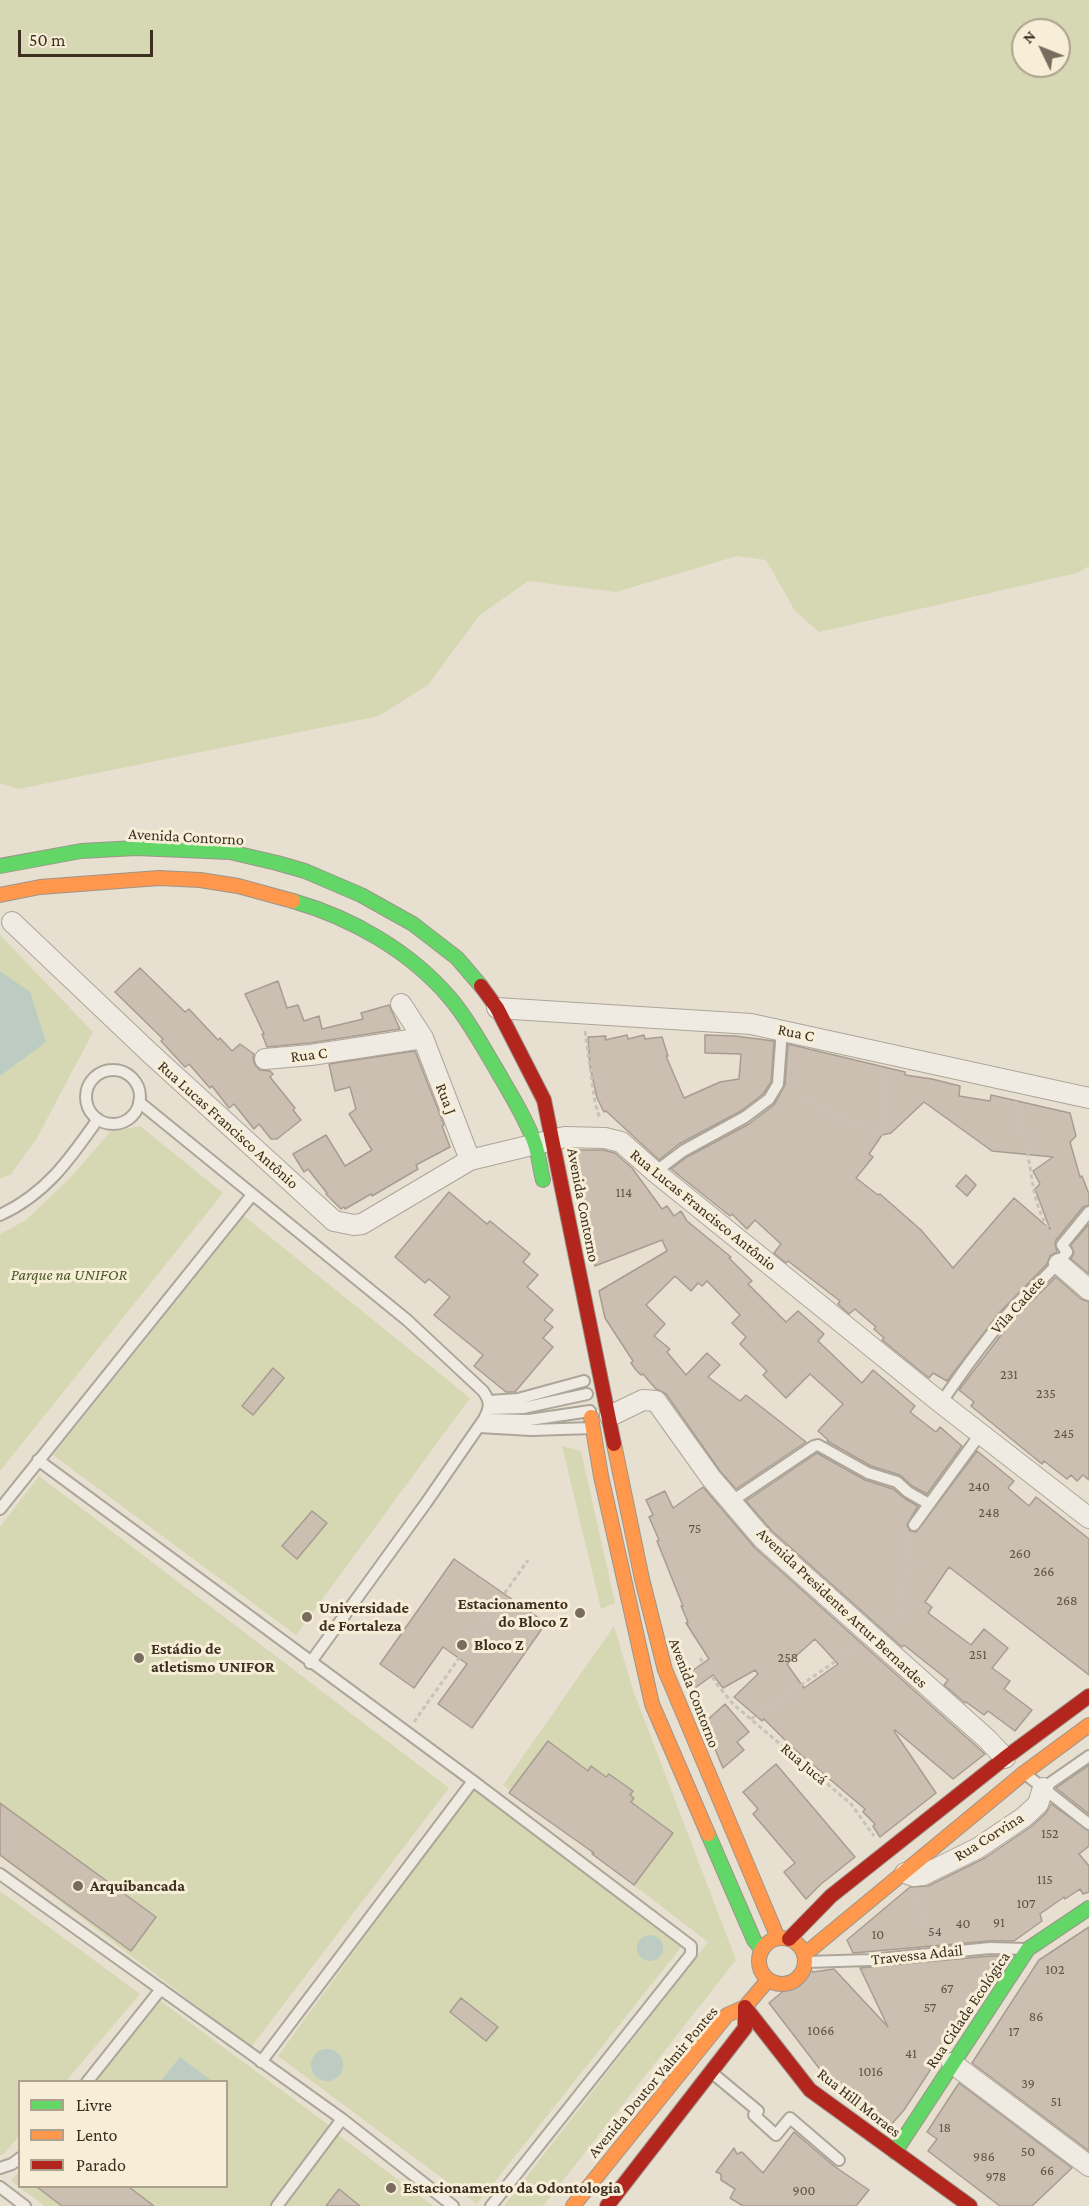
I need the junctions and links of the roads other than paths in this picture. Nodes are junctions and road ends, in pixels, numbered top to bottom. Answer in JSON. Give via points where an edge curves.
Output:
{"nodes":[{"id":1,"x":0,"y":866,"type":"edge"},
{"id":2,"x":0,"y":895,"type":"edge"},
{"id":3,"x":12,"y":922,"type":"dead end"},
{"id":4,"x":401,"y":1004,"type":"dead end"},
{"id":5,"x":497,"y":1008,"type":"junction"},
{"id":6,"x":782,"y":1029,"type":"junction"},
{"id":7,"x":423,"y":1038,"type":"junction"},
{"id":8,"x":266,"y":1059,"type":"dead end"},
{"id":9,"x":1089,"y":1098,"type":"edge"},
{"id":10,"x":140,"y":1102,"type":"junction"},
{"id":11,"x":98,"y":1119,"type":"junction"},
{"id":12,"x":544,"y":1142,"type":"junction"},
{"id":13,"x":470,"y":1160,"type":"junction"},
{"id":14,"x":655,"y":1172,"type":"junction"},
{"id":15,"x":544,"y":1189,"type":"dead end"},
{"id":16,"x":252,"y":1195,"type":"junction"},
{"id":17,"x":1089,"y":1212,"type":"edge"},
{"id":18,"x":0,"y":1215,"type":"edge"},
{"id":19,"x":1059,"y":1264,"type":"junction"},
{"id":20,"x":1089,"y":1290,"type":"edge"},
{"id":21,"x":585,"y":1381,"type":"joint"},
{"id":22,"x":941,"y":1403,"type":"junction"},
{"id":23,"x":490,"y":1405,"type":"junction"},
{"id":24,"x":590,"y":1411,"type":"junction"},
{"id":25,"x":602,"y":1422,"type":"junction"},
{"id":26,"x":482,"y":1423,"type":"junction"},
{"id":27,"x":981,"y":1433,"type":"junction"},
{"id":28,"x":38,"y":1460,"type":"junction"},
{"id":29,"x":732,"y":1501,"type":"junction"},
{"id":30,"x":929,"y":1504,"type":"junction"},
{"id":31,"x":0,"y":1509,"type":"edge"},
{"id":32,"x":1089,"y":1518,"type":"edge"},
{"id":33,"x":914,"y":1525,"type":"road end"},
{"id":34,"x":310,"y":1663,"type":"junction"},
{"id":35,"x":1089,"y":1696,"type":"edge"},
{"id":36,"x":1089,"y":1725,"type":"edge"},
{"id":37,"x":1089,"y":1756,"type":"edge"},
{"id":38,"x":1005,"y":1758,"type":"junction"},
{"id":39,"x":1024,"y":1773,"type":"junction"},
{"id":40,"x":473,"y":1781,"type":"junction"},
{"id":41,"x":1043,"y":1788,"type":"junction"},
{"id":42,"x":1089,"y":1824,"type":"edge"},
{"id":43,"x":905,"y":1873,"type":"road end"},
{"id":44,"x":0,"y":1874,"type":"edge"},
{"id":45,"x":1089,"y":1908,"type":"edge"},
{"id":46,"x":783,"y":1938,"type":"junction"},
{"id":47,"x":762,"y":1950,"type":"junction"},
{"id":48,"x":1028,"y":1950,"type":"junction"},
{"id":49,"x":805,"y":1959,"type":"junction"},
{"id":50,"x":768,"y":1980,"type":"junction"},
{"id":51,"x":161,"y":1989,"type":"junction"},
{"id":52,"x":745,"y":2007,"type":"junction"},
{"id":53,"x":261,"y":2062,"type":"junction"},
{"id":54,"x":952,"y":2062,"type":"junction"},
{"id":55,"x":711,"y":2072,"type":"junction"},
{"id":56,"x":89,"y":2080,"type":"edge"},
{"id":57,"x":342,"y":2119,"type":"junction"},
{"id":58,"x":895,"y":2151,"type":"junction"},
{"id":59,"x":18,"y":2160,"type":"edge"},
{"id":60,"x":839,"y":2160,"type":"dead end"},
{"id":61,"x":1089,"y":2166,"type":"edge"},
{"id":62,"x":0,"y":2168,"type":"edge"},
{"id":63,"x":0,"y":2187,"type":"edge"},
{"id":64,"x":25,"y":2206,"type":"edge"},
{"id":65,"x":277,"y":2206,"type":"edge"},
{"id":66,"x":453,"y":2206,"type":"edge"},
{"id":67,"x":491,"y":2206,"type":"edge"},
{"id":68,"x":573,"y":2206,"type":"edge"},
{"id":69,"x":607,"y":2206,"type":"edge"},
{"id":70,"x":970,"y":2206,"type":"edge"}],
"edges":[{"from":1,"to":5,"type":"street","name":"Avenida Contorno","via":[[81,851],[136,848],[230,852],[277,863],[361,895],[413,924],[457,958]]},
{"from":2,"to":12,"type":"street","name":"Avenida Contorno","via":[[40,887],[159,878],[238,886],[318,908],[386,942],[424,970],[450,998]]},
{"from":3,"to":13,"type":"street","name":"Rua Lucas Francisco Antônio","via":[[334,1221],[362,1224]]},
{"from":4,"to":7,"type":"street","name":"Rua J"},
{"from":5,"to":6,"type":"street","name":"Rua C"},
{"from":5,"to":12,"type":"street","name":"Avenida Contorno","via":[[544,1100]]},
{"from":6,"to":9,"type":"street","name":"Rua C"},
{"from":6,"to":14,"type":"lane","via":[[778,1084],[769,1099]]},
{"from":7,"to":8,"type":"street","name":"Rua C"},
{"from":7,"to":13,"type":"street","name":"Rua J"},
{"from":10,"to":11,"type":"lane","via":[[123,1122],[114,1124]]},
{"from":10,"to":11,"type":"lane","via":[[132,1077],[106,1071],[91,1081],[86,1097]]},
{"from":10,"to":16,"type":"lane"},
{"from":11,"to":18,"type":"lane","via":[[75,1153],[39,1192]]},
{"from":12,"to":13,"type":"street","name":"Rua Lucas Francisco Antônio"},
{"from":12,"to":14,"type":"street","name":"Rua Lucas Francisco Antônio","via":[[565,1137],[621,1142]]},
{"from":12,"to":15,"type":"street","name":"Avenida Contorno"},
{"from":12,"to":25,"type":"street","name":"Avenida Contorno"},
{"from":14,"to":22,"type":"street","name":"Rua Lucas Francisco Antônio"},
{"from":16,"to":23,"type":"lane","via":[[407,1320],[483,1391]]},
{"from":16,"to":28,"type":"lane"},
{"from":17,"to":19,"type":"lane","name":"Vila Cadete","via":[[1062,1245],[1067,1252]]},
{"from":19,"to":20,"type":"street"},
{"from":19,"to":22,"type":"lane","name":"Vila Cadete","via":[[986,1341]]},
{"from":21,"to":23,"type":"lane"},
{"from":21,"to":24,"type":"street","name":"Avenida Contorno"},
{"from":22,"to":27,"type":"street","name":"Rua Lucas Francisco Antônio"},
{"from":23,"to":26,"type":"lane"},
{"from":24,"to":25,"type":"street","name":"Avenida Contorno"},
{"from":24,"to":26,"type":"lane"},
{"from":25,"to":26,"type":"lane","via":[[531,1430]]},
{"from":25,"to":29,"type":"street","name":"Avenida Presidente Artur Bernardes","via":[[643,1400],[656,1401]]},
{"from":25,"to":46,"type":"street","name":"Avenida Contorno","via":[[665,1670]]},
{"from":25,"to":47,"type":"street","name":"Avenida Contorno","via":[[601,1476],[652,1704],[754,1940]]},
{"from":26,"to":34,"type":"lane"},
{"from":27,"to":30,"type":"lane"},
{"from":27,"to":32,"type":"street","name":"Rua Lucas Francisco Antônio"},
{"from":28,"to":31,"type":"lane"},
{"from":28,"to":34,"type":"lane"},
{"from":29,"to":30,"type":"lane","via":[[818,1445],[868,1473],[897,1482]]},
{"from":29,"to":38,"type":"street","name":"Avenida Presidente Artur Bernardes","via":[[763,1539]]},
{"from":30,"to":33,"type":"lane"},
{"from":34,"to":40,"type":"lane"},
{"from":35,"to":38,"type":"street"},
{"from":36,"to":39,"type":"street"},
{"from":37,"to":41,"type":"lane","name":"Rua Corvina"},
{"from":38,"to":46,"type":"street"},
{"from":39,"to":41,"type":"lane"},
{"from":39,"to":49,"type":"street","via":[[935,1844]]},
{"from":40,"to":53,"type":"lane"},
{"from":40,"to":67,"type":"lane","via":[[691,1946],[691,1954]]},
{"from":41,"to":42,"type":"lane"},
{"from":41,"to":43,"type":"street","name":"Rua Corvina","via":[[1038,1804],[1024,1817],[978,1848],[922,1875]]},
{"from":44,"to":51,"type":"lane"},
{"from":45,"to":48,"type":"street","name":"Rua Cidade Ecológica"},
{"from":46,"to":47,"type":"street","via":[[769,1942]]},
{"from":46,"to":49,"type":"street","via":[[798,1944]]},
{"from":47,"to":50,"type":"street","via":[[759,1960]]},
{"from":48,"to":49,"type":"lane","name":"Travessa Adail","via":[[990,1948],[870,1960]]},
{"from":48,"to":54,"type":"street","name":"Rua Cidade Ecológica"},
{"from":49,"to":50,"type":"street","via":[[803,1972],[796,1980],[776,1984]]},
{"from":50,"to":52,"type":"street"},
{"from":51,"to":53,"type":"lane"},
{"from":51,"to":56,"type":"lane"},
{"from":52,"to":55,"type":"street","name":"Avenida Doutor Valmir Pontes","via":[[745,2028]]},
{"from":52,"to":58,"type":"street","name":"Rua Hill Moraes","via":[[810,2090]]},
{"from":52,"to":68,"type":"street","name":"Avenida Doutor Valmir Pontes","via":[[727,2014]]},
{"from":53,"to":57,"type":"lane"},
{"from":54,"to":58,"type":"street","name":"Rua Cidade Ecológica"},
{"from":54,"to":61,"type":"street"},
{"from":55,"to":60,"type":"lane","via":[[758,2111],[754,2115],[776,2135],[790,2118]]},
{"from":55,"to":69,"type":"street","name":"Avenida Doutor Valmir Pontes"},
{"from":57,"to":65,"type":"lane"},
{"from":57,"to":66,"type":"lane"},
{"from":58,"to":70,"type":"street","name":"Rua Hill Moraes"},
{"from":59,"to":62,"type":"lane"},
{"from":63,"to":64,"type":"lane"}]}
